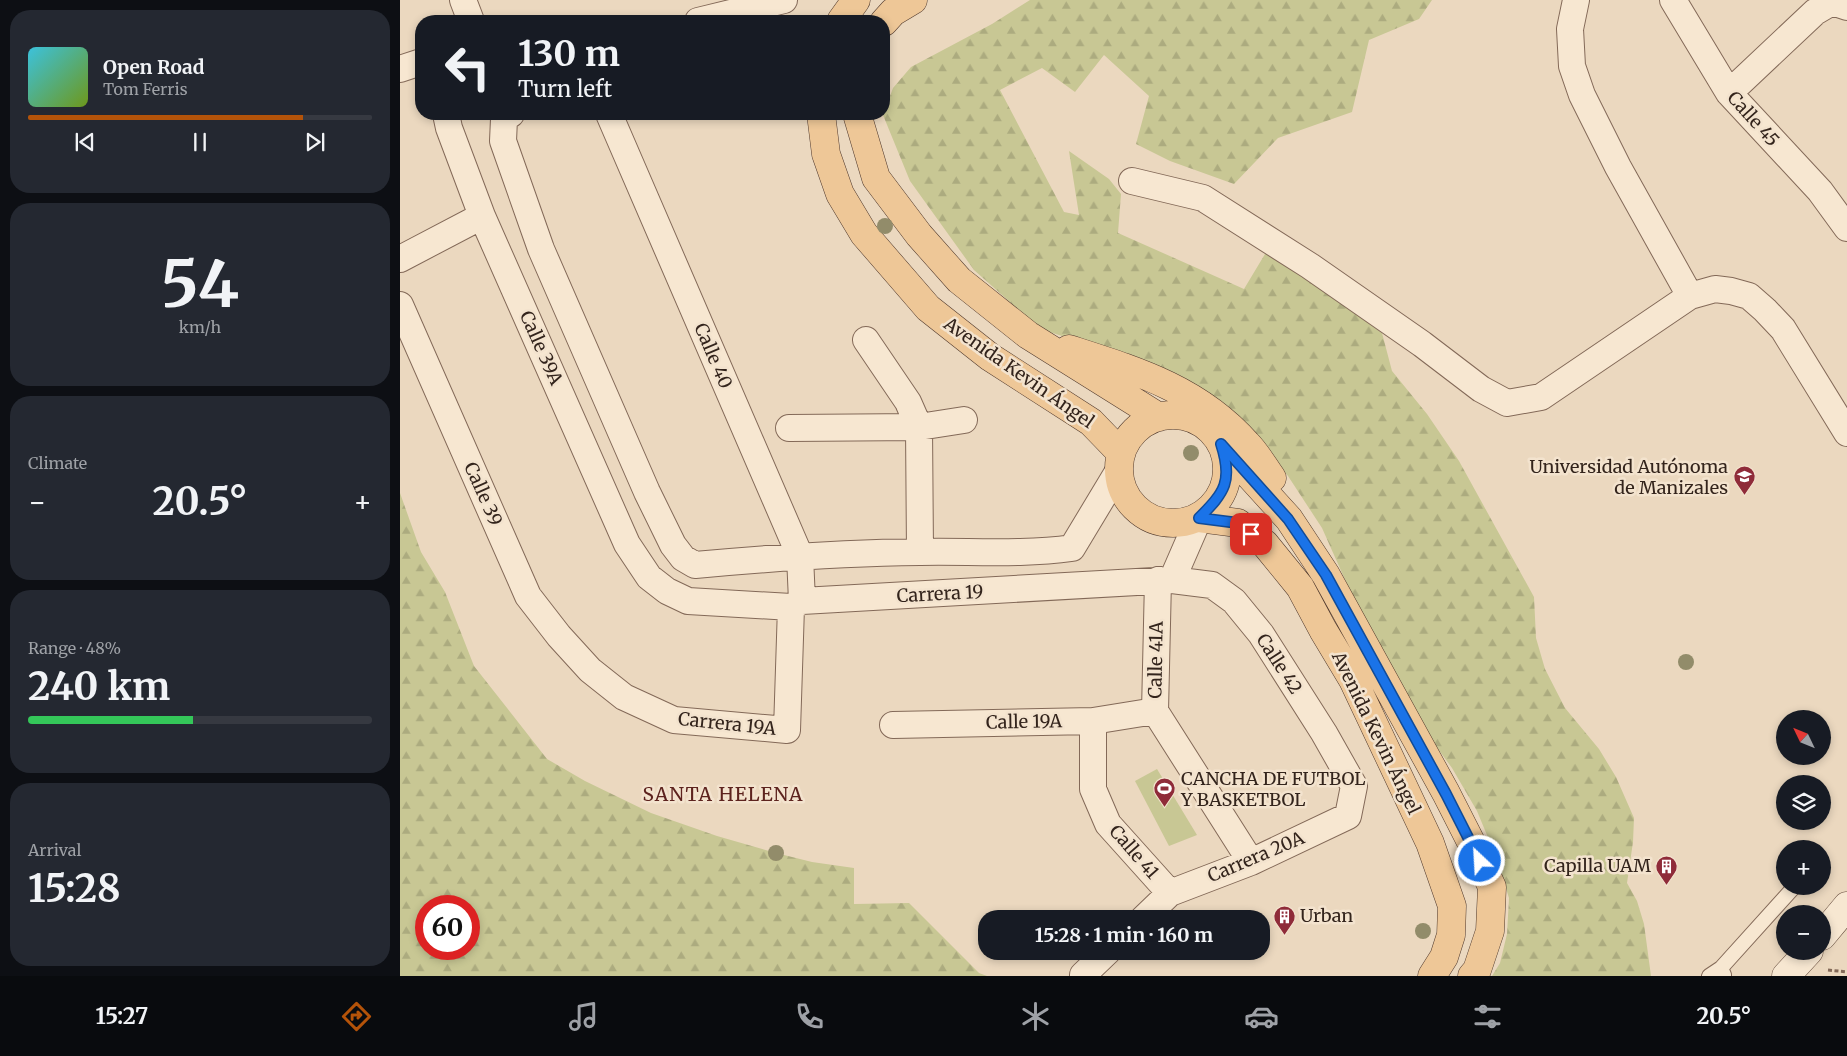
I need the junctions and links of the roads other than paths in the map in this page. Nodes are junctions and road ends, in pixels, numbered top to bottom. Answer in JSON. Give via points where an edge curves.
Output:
{"nodes":[{"id":1,"x":464,"y":0,"type":"edge"},
{"id":2,"x":784,"y":0,"type":"edge"},
{"id":3,"x":856,"y":0,"type":"edge"},
{"id":4,"x":913,"y":0,"type":"edge"},
{"id":5,"x":1576,"y":0,"type":"edge"},
{"id":6,"x":1673,"y":0,"type":"edge"},
{"id":7,"x":1839,"y":5,"type":"edge"},
{"id":8,"x":468,"y":15,"type":"edge"},
{"id":9,"x":723,"y":15,"type":"edge"},
{"id":10,"x":845,"y":15,"type":"edge"},
{"id":11,"x":890,"y":15,"type":"edge"},
{"id":12,"x":415,"y":64,"type":"edge"},
{"id":13,"x":400,"y":69,"type":"edge"},
{"id":14,"x":1729,"y":93,"type":"junction"},
{"id":15,"x":447,"y":120,"type":"edge"},
{"id":16,"x":506,"y":120,"type":"edge"},
{"id":17,"x":612,"y":120,"type":"edge"},
{"id":18,"x":822,"y":120,"type":"edge"},
{"id":19,"x":859,"y":120,"type":"edge"},
{"id":20,"x":1132,"y":181,"type":"dead end"},
{"id":21,"x":482,"y":216,"type":"junction"},
{"id":22,"x":1847,"y":228,"type":"edge"},
{"id":23,"x":400,"y":259,"type":"edge"},
{"id":24,"x":1690,"y":296,"type":"junction"},
{"id":25,"x":400,"y":305,"type":"edge"},
{"id":26,"x":1028,"y":336,"type":"junction"},
{"id":27,"x":866,"y":340,"type":"dead end"},
{"id":28,"x":1159,"y":417,"type":"junction"},
{"id":29,"x":964,"y":420,"type":"dead end"},
{"id":30,"x":919,"y":427,"type":"junction"},
{"id":31,"x":789,"y":428,"type":"dead end"},
{"id":32,"x":1847,"y":433,"type":"edge"},
{"id":33,"x":1221,"y":444,"type":"junction"},
{"id":34,"x":1120,"y":462,"type":"junction"},
{"id":35,"x":1199,"y":518,"type":"junction"},
{"id":36,"x":1288,"y":519,"type":"junction"},
{"id":37,"x":1072,"y":548,"type":"junction"},
{"id":38,"x":920,"y":552,"type":"junction"},
{"id":39,"x":800,"y":556,"type":"junction"},
{"id":40,"x":649,"y":577,"type":"joint"},
{"id":41,"x":1165,"y":580,"type":"junction"},
{"id":42,"x":1081,"y":586,"type":"junction"},
{"id":43,"x":797,"y":604,"type":"junction"},
{"id":44,"x":590,"y":670,"type":"joint"},
{"id":45,"x":1155,"y":711,"type":"junction"},
{"id":46,"x":1093,"y":721,"type":"junction"},
{"id":47,"x":893,"y":725,"type":"dead end"},
{"id":48,"x":787,"y":730,"type":"joint"},
{"id":49,"x":1354,"y":786,"type":"joint"},
{"id":50,"x":1252,"y":862,"type":"junction"},
{"id":51,"x":1170,"y":893,"type":"junction"},
{"id":52,"x":1787,"y":895,"type":"edge"},
{"id":53,"x":1847,"y":906,"type":"edge"},
{"id":54,"x":1152,"y":910,"type":"edge"},
{"id":55,"x":1831,"y":925,"type":"edge"},
{"id":56,"x":1099,"y":960,"type":"edge"},
{"id":57,"x":1801,"y":960,"type":"edge"},
{"id":58,"x":1723,"y":972,"type":"edge"},
{"id":59,"x":1083,"y":975,"type":"edge"},
{"id":60,"x":1432,"y":976,"type":"edge"},
{"id":61,"x":1472,"y":976,"type":"edge"},
{"id":62,"x":1709,"y":976,"type":"edge"},
{"id":63,"x":1786,"y":976,"type":"edge"}],
"edges":[{"from":1,"to":8,"type":"street"},
{"from":2,"to":9,"type":"street"},
{"from":3,"to":10,"type":"main road"},
{"from":4,"to":11,"type":"main road"},
{"from":5,"to":24,"type":"street","via":[[1570,29],[1572,66],[1582,95]]},
{"from":6,"to":14,"type":"street","name":"Calle 45"},
{"from":7,"to":14,"type":"street","via":[[1815,12]]},
{"from":12,"to":13,"type":"street"},
{"from":14,"to":22,"type":"street","name":"Calle 45","via":[[1820,192]]},
{"from":15,"to":21,"type":"street","name":"Calle 39A"},
{"from":16,"to":39,"type":"street","via":[[503,141],[541,249],[673,545],[683,558],[695,564]]},
{"from":17,"to":39,"type":"street","name":"Calle 40"},
{"from":18,"to":34,"type":"main road","name":"Avenida Kevin Ángel","via":[[826,154],[840,194],[864,234],[928,308],[990,357],[1091,422]]},
{"from":19,"to":26,"type":"main road","name":"Avenida Kevin Ángel","via":[[876,178],[919,235],[959,280]]},
{"from":20,"to":24,"type":"street","via":[[1203,198],[1310,266],[1481,389],[1508,403],[1541,397]]},
{"from":21,"to":23,"type":"street"},
{"from":21,"to":40,"type":"street","name":"Calle 39A","via":[[627,544]]},
{"from":24,"to":32,"type":"street","via":[[1715,289],[1749,296],[1782,329]]},
{"from":25,"to":44,"type":"street","name":"Calle 39","via":[[528,596]]},
{"from":26,"to":28,"type":"main road","name":"Avenida Kevin Ángel"},
{"from":26,"to":36,"type":"main road","via":[[1154,377],[1205,405],[1248,444],[1275,482]]},
{"from":27,"to":30,"type":"street","via":[[908,402]]},
{"from":28,"to":33,"type":"main road","via":[[1178,415],[1195,420],[1210,429]]},
{"from":28,"to":34,"type":"main road","via":[[1136,430]]},
{"from":29,"to":30,"type":"street"},
{"from":30,"to":31,"type":"street"},
{"from":30,"to":38,"type":"street"},
{"from":33,"to":35,"type":"main road","via":[[1227,461],[1226,479],[1220,497]]},
{"from":33,"to":36,"type":"main road","name":"Avenida Kevin Ángel"},
{"from":34,"to":35,"type":"main road","via":[[1122,488],[1130,503],[1143,515],[1159,522],[1176,524]]},
{"from":34,"to":37,"type":"street"},
{"from":35,"to":41,"type":"street"},
{"from":35,"to":60,"type":"main road","name":"Avenida Kevin Ángel","via":[[1238,523],[1265,544],[1300,587],[1353,680],[1430,843],[1452,906],[1451,935],[1444,957]]},
{"from":36,"to":61,"type":"main road","name":"Avenida Kevin Ángel","via":[[1326,575],[1446,794],[1492,887],[1490,931]]},
{"from":37,"to":38,"type":"street","via":[[1046,552]]},
{"from":37,"to":42,"type":"street"},
{"from":38,"to":39,"type":"street"},
{"from":39,"to":43,"type":"street","name":"Calle 40"},
{"from":40,"to":43,"type":"street","name":"Carrera 19","via":[[688,601]]},
{"from":41,"to":42,"type":"street","name":"Carrera 19"},
{"from":41,"to":45,"type":"street","name":"Calle 41A"},
{"from":41,"to":49,"type":"street","name":"Calle 42","via":[[1212,585],[1234,601],[1261,634]]},
{"from":42,"to":43,"type":"street","name":"Carrera 19"},
{"from":43,"to":48,"type":"street","name":"Calle 40"},
{"from":44,"to":48,"type":"street","name":"Carrera 19A","via":[[624,697],[674,720]]},
{"from":45,"to":46,"type":"street","name":"Calle 19A"},
{"from":45,"to":50,"type":"street","name":"Calle 41A"},
{"from":46,"to":47,"type":"street","name":"Calle 19A"},
{"from":46,"to":51,"type":"street","name":"Calle 41","via":[[1093,790],[1108,824]]},
{"from":49,"to":50,"type":"street","name":"Carrera 20A","via":[[1348,816]]},
{"from":50,"to":51,"type":"street","name":"Carrera 20A"},
{"from":51,"to":54,"type":"street","name":"Carrera 20A"},
{"from":52,"to":58,"type":"lane"},
{"from":53,"to":55,"type":"main road"},
{"from":56,"to":59,"type":"street"},
{"from":57,"to":63,"type":"main road"},
{"from":58,"to":62,"type":"lane"}]}
